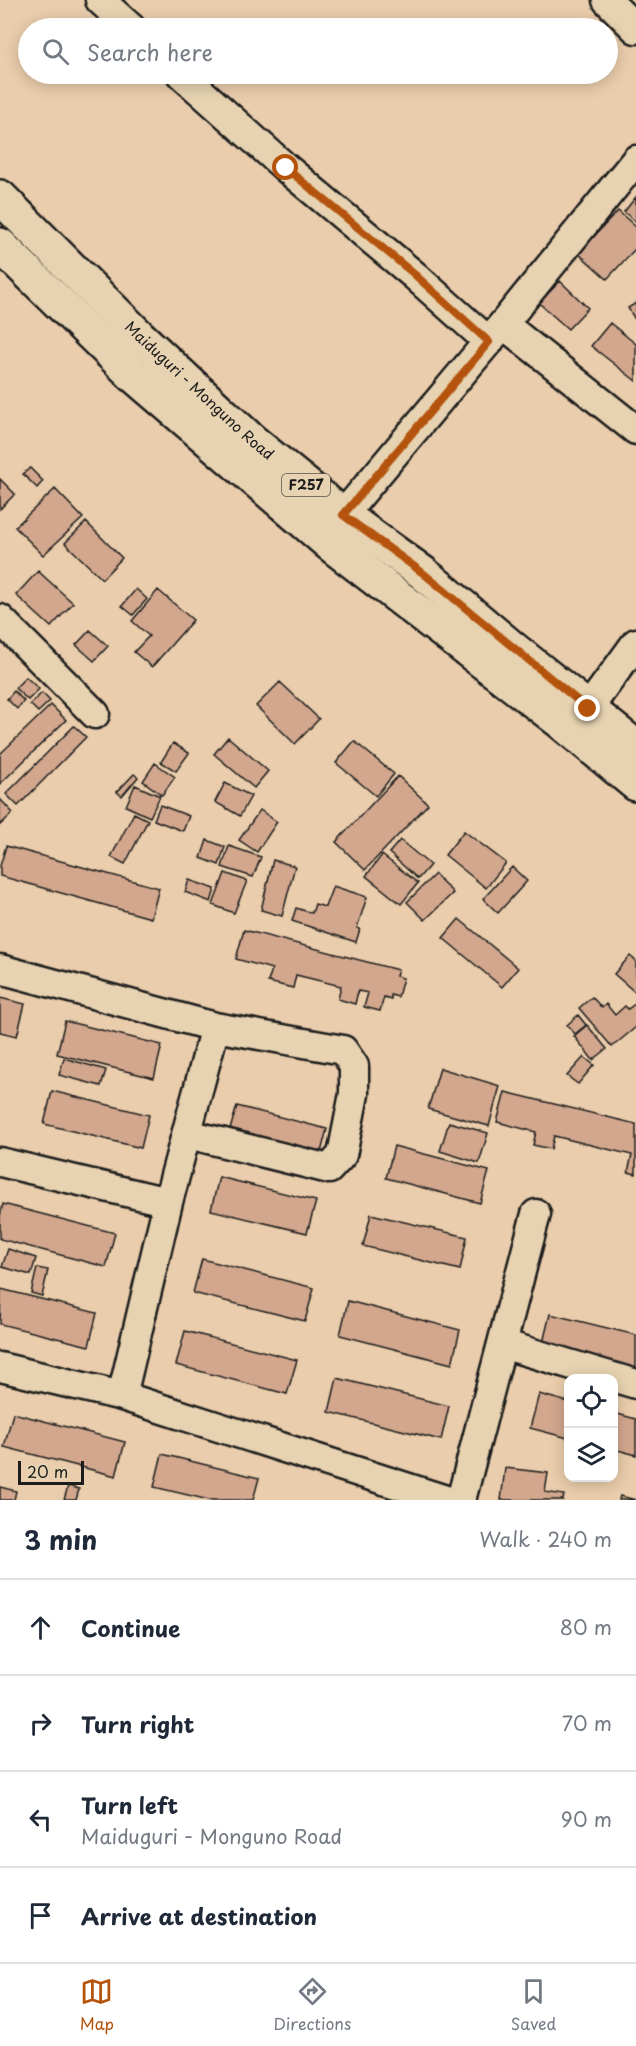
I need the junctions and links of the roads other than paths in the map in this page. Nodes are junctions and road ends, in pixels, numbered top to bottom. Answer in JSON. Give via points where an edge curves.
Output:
{"nodes":[{"id":1,"x":100,"y":0,"type":"edge"},
{"id":2,"x":607,"y":0,"type":"edge"},
{"id":3,"x":120,"y":18,"type":"edge"},
{"id":4,"x":636,"y":29,"type":"edge"},
{"id":5,"x":192,"y":84,"type":"edge"},
{"id":6,"x":636,"y":159,"type":"edge"},
{"id":7,"x":0,"y":197,"type":"edge"},
{"id":8,"x":0,"y":245,"type":"edge"},
{"id":9,"x":496,"y":333,"type":"junction"},
{"id":10,"x":636,"y":430,"type":"edge"},
{"id":11,"x":343,"y":515,"type":"junction"},
{"id":12,"x":0,"y":619,"type":"edge"},
{"id":13,"x":636,"y":643,"type":"edge"},
{"id":14,"x":588,"y":709,"type":"junction"},
{"id":15,"x":95,"y":714,"type":"dead end"},
{"id":16,"x":636,"y":747,"type":"edge"},
{"id":17,"x":636,"y":784,"type":"edge"},
{"id":18,"x":0,"y":969,"type":"edge"},
{"id":19,"x":215,"y":1027,"type":"junction"},
{"id":20,"x":188,"y":1134,"type":"junction"},
{"id":21,"x":0,"y":1162,"type":"edge"},
{"id":22,"x":168,"y":1202,"type":"junction"},
{"id":23,"x":536,"y":1214,"type":"dead end"},
{"id":24,"x":502,"y":1344,"type":"junction"},
{"id":25,"x":0,"y":1367,"type":"edge"},
{"id":26,"x":636,"y":1384,"type":"edge"},
{"id":27,"x":122,"y":1396,"type":"junction"},
{"id":28,"x":446,"y":1500,"type":"edge"},
{"id":29,"x":461,"y":1500,"type":"edge"}],
"edges":[{"from":1,"to":3,"type":"street"},
{"from":2,"to":4,"type":"street"},
{"from":5,"to":9,"type":"street","via":[[414,274]]},
{"from":6,"to":9,"type":"street"},
{"from":7,"to":11,"type":"main road","name":"Maiduguri - Monguno Road","number":"F257","via":[[139,336],[252,441]]},
{"from":8,"to":17,"type":"main road","name":"Maiduguri - Monguno Road","number":"F257","via":[[132,374],[331,545]]},
{"from":9,"to":10,"type":"street"},
{"from":9,"to":11,"type":"street"},
{"from":11,"to":14,"type":"main road","name":"Maiduguri - Monguno Road","number":"F257","via":[[423,573]]},
{"from":12,"to":15,"type":"street"},
{"from":13,"to":14,"type":"street"},
{"from":14,"to":16,"type":"main road","name":"Maiduguri - Monguno Road","number":"F257"},
{"from":18,"to":19,"type":"street"},
{"from":19,"to":20,"type":"street"},
{"from":19,"to":20,"type":"street","via":[[342,1050],[354,1066],[354,1094],[342,1155],[329,1169]]},
{"from":20,"to":22,"type":"street"},
{"from":21,"to":22,"type":"street"},
{"from":22,"to":27,"type":"street"},
{"from":23,"to":24,"type":"street"},
{"from":24,"to":26,"type":"street"},
{"from":24,"to":29,"type":"street"},
{"from":25,"to":27,"type":"street"},
{"from":27,"to":28,"type":"street"}]}
